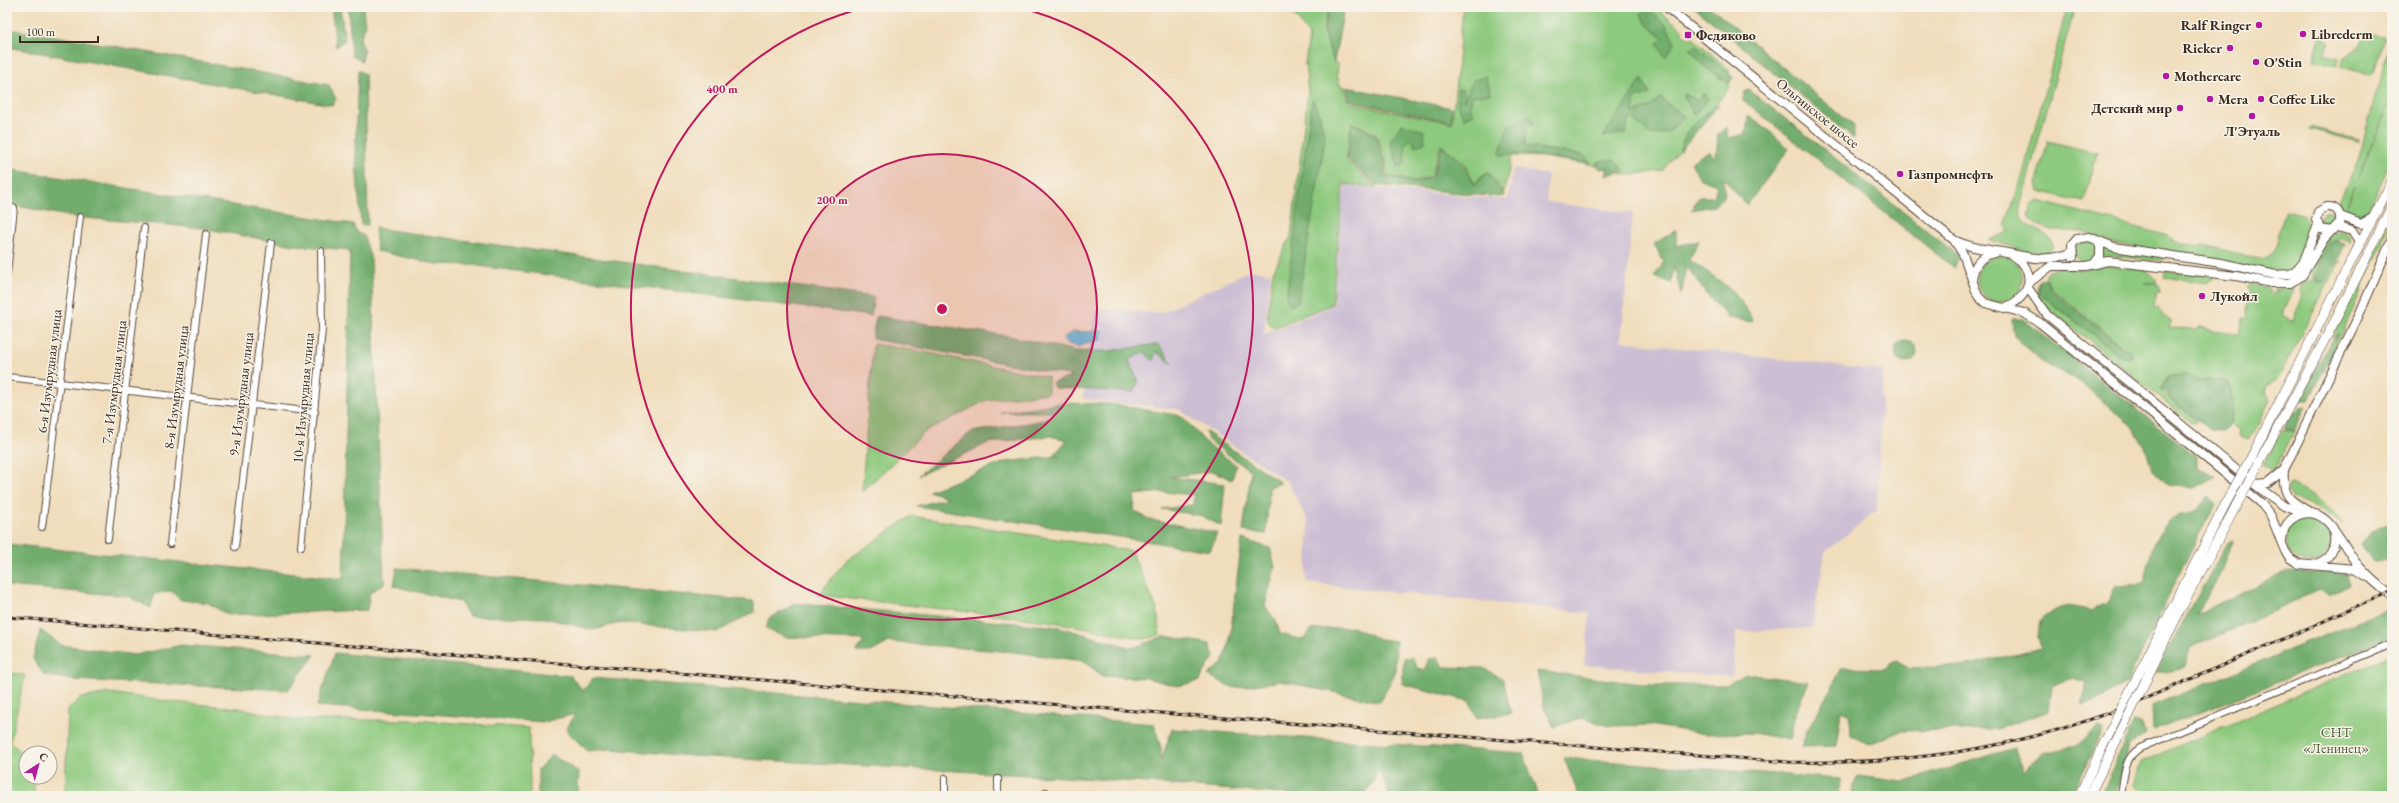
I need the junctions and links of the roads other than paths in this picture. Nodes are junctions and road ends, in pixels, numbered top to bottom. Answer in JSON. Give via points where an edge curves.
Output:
{"nodes":[{"id":1,"x":1666,"y":7,"type":"edge"},
{"id":2,"x":2392,"y":181,"type":"edge"},
{"id":3,"x":2392,"y":206,"type":"edge"},
{"id":4,"x":14,"y":208,"type":"dead end"},
{"id":5,"x":2340,"y":216,"type":"junction"},
{"id":6,"x":2376,"y":216,"type":"junction"},
{"id":7,"x":80,"y":217,"type":"dead end"},
{"id":8,"x":2318,"y":225,"type":"junction"},
{"id":9,"x":144,"y":228,"type":"dead end"},
{"id":10,"x":2334,"y":229,"type":"junction"},
{"id":11,"x":206,"y":234,"type":"dead end"},
{"id":12,"x":2392,"y":239,"type":"edge"},
{"id":13,"x":1954,"y":240,"type":"junction"},
{"id":14,"x":2097,"y":241,"type":"junction"},
{"id":15,"x":271,"y":243,"type":"dead end"},
{"id":16,"x":321,"y":251,"type":"dead end"},
{"id":17,"x":2000,"y":252,"type":"junction"},
{"id":18,"x":2358,"y":252,"type":"junction"},
{"id":19,"x":2071,"y":253,"type":"junction"},
{"id":20,"x":2010,"y":254,"type":"junction"},
{"id":21,"x":2094,"y":264,"type":"junction"},
{"id":22,"x":2082,"y":266,"type":"junction"},
{"id":23,"x":7,"y":273,"type":"edge"},
{"id":24,"x":1972,"y":279,"type":"junction"},
{"id":25,"x":2029,"y":285,"type":"junction"},
{"id":26,"x":2006,"y":307,"type":"junction"},
{"id":27,"x":7,"y":377,"type":"edge"},
{"id":28,"x":59,"y":383,"type":"junction"},
{"id":29,"x":125,"y":390,"type":"junction"},
{"id":30,"x":187,"y":398,"type":"junction"},
{"id":31,"x":252,"y":405,"type":"junction"},
{"id":32,"x":315,"y":412,"type":"junction"},
{"id":33,"x":2255,"y":460,"type":"junction"},
{"id":34,"x":2284,"y":470,"type":"junction"},
{"id":35,"x":2254,"y":484,"type":"junction"},
{"id":36,"x":2312,"y":513,"type":"junction"},
{"id":37,"x":2303,"y":514,"type":"junction"},
{"id":38,"x":42,"y":527,"type":"dead end"},
{"id":39,"x":2332,"y":528,"type":"junction"},
{"id":40,"x":108,"y":539,"type":"dead end"},
{"id":41,"x":2282,"y":542,"type":"junction"},
{"id":42,"x":170,"y":544,"type":"dead end"},
{"id":43,"x":235,"y":547,"type":"dead end"},
{"id":44,"x":301,"y":547,"type":"dead end"},
{"id":45,"x":2310,"y":566,"type":"junction"},
{"id":46,"x":2368,"y":577,"type":"junction"},
{"id":47,"x":2392,"y":596,"type":"edge"},
{"id":48,"x":2392,"y":644,"type":"edge"},
{"id":49,"x":945,"y":778,"type":"dead end"},
{"id":50,"x":998,"y":779,"type":"dead end"},
{"id":51,"x":945,"y":796,"type":"edge"},
{"id":52,"x":998,"y":796,"type":"edge"},
{"id":53,"x":2079,"y":796,"type":"edge"},
{"id":54,"x":2088,"y":796,"type":"edge"},
{"id":55,"x":2121,"y":796,"type":"edge"}],
"edges":[{"from":1,"to":13,"type":"main road","name":"Ольгинское шоссе"},
{"from":2,"to":6,"type":"main road"},
{"from":3,"to":33,"type":"main road","via":[[2338,316]]},
{"from":4,"to":23,"type":"street"},
{"from":5,"to":6,"type":"main road","via":[[2361,224]]},
{"from":5,"to":8,"type":"main road","via":[[2334,208],[2326,207],[2316,216]]},
{"from":5,"to":10,"type":"main road"},
{"from":6,"to":18,"type":"main road"},
{"from":7,"to":28,"type":"street","name":"6-я Изумрудная улица"},
{"from":8,"to":10,"type":"main road","via":[[2321,229]]},
{"from":8,"to":14,"type":"main road","via":[[2303,263],[2295,272],[2276,275],[2221,263],[2114,247]]},
{"from":9,"to":29,"type":"street","name":"7-я Изумрудная улица"},
{"from":10,"to":18,"type":"main road","via":[[2352,231],[2358,241]]},
{"from":10,"to":21,"type":"main road","via":[[2324,238],[2302,276],[2290,283],[2108,261]]},
{"from":11,"to":30,"type":"street","name":"8-я Изумрудная улица"},
{"from":12,"to":34,"type":"main road","via":[[2373,286]]},
{"from":13,"to":17,"type":"main road","via":[[1975,249]]},
{"from":13,"to":24,"type":"main road","via":[[1963,254]]},
{"from":14,"to":19,"type":"main road","via":[[2089,237],[2077,239],[2072,245]]},
{"from":14,"to":21,"type":"main road","via":[[2100,256]]},
{"from":15,"to":31,"type":"street","name":"9-я Изумрудная улица"},
{"from":16,"to":32,"type":"street","name":"10-я Изумрудная улица","via":[[322,329]]},
{"from":17,"to":20,"type":"main road"},
{"from":17,"to":24,"type":"main road","via":[[1983,257],[1974,269]]},
{"from":18,"to":33,"type":"main road"},
{"from":19,"to":20,"type":"main road","via":[[2046,260]]},
{"from":19,"to":22,"type":"main road"},
{"from":20,"to":25,"type":"main road","via":[[2021,261],[2028,271]]},
{"from":21,"to":22,"type":"main road"},
{"from":22,"to":25,"type":"main road","via":[[2051,266]]},
{"from":24,"to":26,"type":"main road","via":[[1978,296],[1985,302]]},
{"from":25,"to":26,"type":"main road","via":[[2021,298]]},
{"from":25,"to":35,"type":"main road","via":[[2047,315]]},
{"from":26,"to":41,"type":"main road","via":[[2024,313],[2040,323],[2260,502],[2271,516]]},
{"from":27,"to":28,"type":"street"},
{"from":28,"to":29,"type":"street"},
{"from":28,"to":38,"type":"street","name":"6-я Изумрудная улица"},
{"from":29,"to":30,"type":"street"},
{"from":29,"to":40,"type":"street","name":"7-я Изумрудная улица"},
{"from":30,"to":31,"type":"street"},
{"from":30,"to":42,"type":"street","name":"8-я Изумрудная улица"},
{"from":31,"to":32,"type":"street"},
{"from":31,"to":43,"type":"street","name":"9-я Изумрудная улица"},
{"from":32,"to":44,"type":"street","name":"10-я Изумрудная улица"},
{"from":33,"to":53,"type":"main road","bridge":true,"via":[[2227,501]]},
{"from":33,"to":54,"type":"main road","bridge":true,"via":[[2237,504],[2179,612]]},
{"from":34,"to":35,"type":"main road","via":[[2268,483]]},
{"from":34,"to":36,"type":"main road","via":[[2283,484],[2289,499]]},
{"from":35,"to":37,"type":"main road","via":[[2284,506]]},
{"from":36,"to":37,"type":"main road"},
{"from":36,"to":39,"type":"main road","via":[[2321,516]]},
{"from":37,"to":41,"type":"main road","via":[[2289,521],[2283,532]]},
{"from":39,"to":45,"type":"main road","via":[[2335,537],[2333,549],[2321,563]]},
{"from":39,"to":46,"type":"main road"},
{"from":41,"to":45,"type":"main road","via":[[2290,558],[2299,564]]},
{"from":45,"to":46,"type":"main road","via":[[2344,567]]},
{"from":46,"to":47,"type":"main road"},
{"from":48,"to":55,"type":"street","via":[[2140,748],[2133,752],[2126,764]]},
{"from":49,"to":51,"type":"street"},
{"from":50,"to":52,"type":"street"}]}
